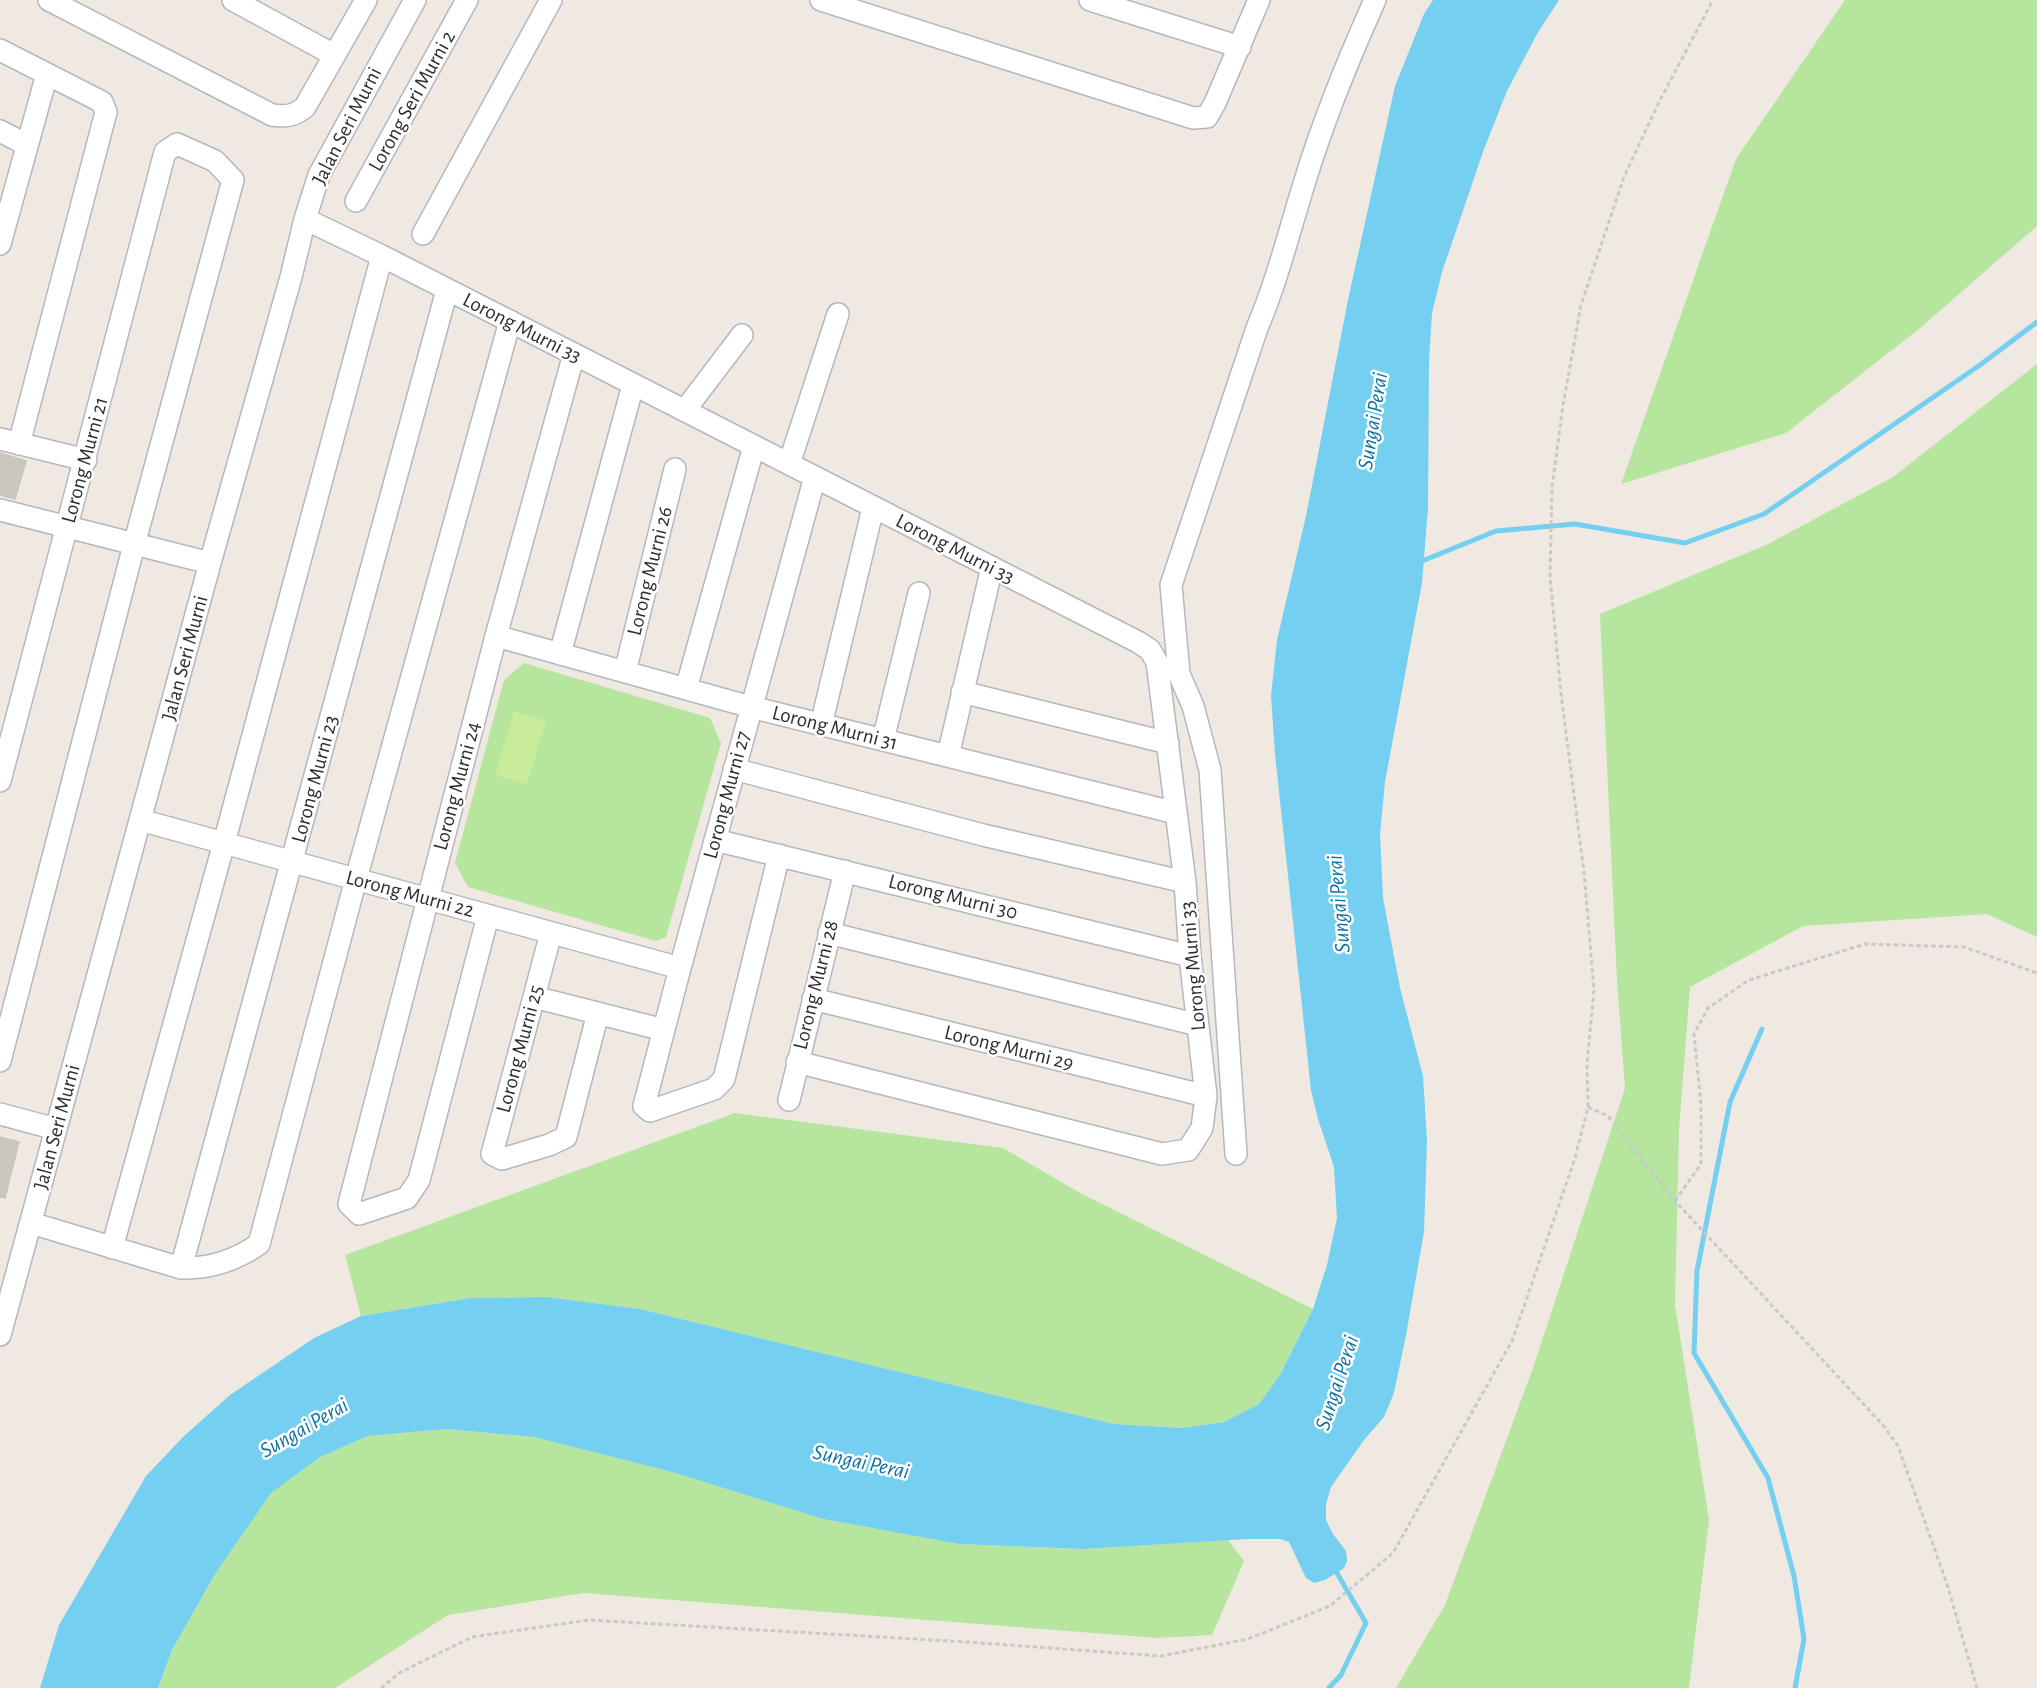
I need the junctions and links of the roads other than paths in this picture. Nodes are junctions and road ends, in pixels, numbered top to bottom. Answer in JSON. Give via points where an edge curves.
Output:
{"nodes":[{"id":1,"x":49,"y":0,"type":"edge"},
{"id":2,"x":233,"y":0,"type":"edge"},
{"id":3,"x":366,"y":0,"type":"edge"},
{"id":4,"x":415,"y":0,"type":"edge"},
{"id":5,"x":467,"y":0,"type":"edge"},
{"id":6,"x":551,"y":0,"type":"edge"},
{"id":7,"x":821,"y":0,"type":"edge"},
{"id":8,"x":1090,"y":0,"type":"edge"},
{"id":9,"x":1258,"y":0,"type":"edge"},
{"id":10,"x":1375,"y":0,"type":"edge"},
{"id":11,"x":1240,"y":47,"type":"junction"},
{"id":12,"x":0,"y":50,"type":"edge"},
{"id":13,"x":334,"y":55,"type":"junction"},
{"id":14,"x":47,"y":74,"type":"junction"},
{"id":15,"x":0,"y":131,"type":"edge"},
{"id":16,"x":27,"y":145,"type":"junction"},
{"id":17,"x":356,"y":201,"type":"dead end"},
{"id":18,"x":4,"y":214,"type":"edge"},
{"id":19,"x":305,"y":219,"type":"junction"},
{"id":20,"x":423,"y":234,"type":"dead end"},
{"id":21,"x":0,"y":244,"type":"edge"},
{"id":22,"x":382,"y":256,"type":"junction"},
{"id":23,"x":447,"y":290,"type":"junction"},
{"id":24,"x":838,"y":314,"type":"dead end"},
{"id":25,"x":510,"y":321,"type":"junction"},
{"id":26,"x":742,"y":335,"type":"dead end"},
{"id":27,"x":574,"y":354,"type":"junction"},
{"id":28,"x":633,"y":385,"type":"junction"},
{"id":29,"x":685,"y":410,"type":"junction"},
{"id":30,"x":9,"y":441,"type":"edge"},
{"id":31,"x":754,"y":446,"type":"junction"},
{"id":32,"x":86,"y":460,"type":"junction"},
{"id":33,"x":789,"y":464,"type":"junction"},
{"id":34,"x":675,"y":469,"type":"dead end"},
{"id":35,"x":815,"y":477,"type":"junction"},
{"id":36,"x":873,"y":508,"type":"junction"},
{"id":37,"x":0,"y":510,"type":"edge"},
{"id":38,"x":68,"y":528,"type":"junction"},
{"id":39,"x":135,"y":545,"type":"junction"},
{"id":40,"x":210,"y":563,"type":"junction"},
{"id":41,"x":992,"y":567,"type":"junction"},
{"id":42,"x":919,"y":593,"type":"dead end"},
{"id":43,"x":496,"y":636,"type":"junction"},
{"id":44,"x":560,"y":654,"type":"junction"},
{"id":45,"x":626,"y":672,"type":"junction"},
{"id":46,"x":686,"y":689,"type":"junction"},
{"id":47,"x":962,"y":692,"type":"junction"},
{"id":48,"x":751,"y":707,"type":"junction"},
{"id":49,"x":821,"y":725,"type":"junction"},
{"id":50,"x":883,"y":740,"type":"junction"},
{"id":51,"x":1168,"y":743,"type":"junction"},
{"id":52,"x":948,"y":756,"type":"junction"},
{"id":53,"x":734,"y":769,"type":"junction"},
{"id":54,"x":0,"y":781,"type":"edge"},
{"id":55,"x":1176,"y":813,"type":"junction"},
{"id":56,"x":141,"y":820,"type":"junction"},
{"id":57,"x":715,"y":840,"type":"junction"},
{"id":58,"x":224,"y":843,"type":"junction"},
{"id":59,"x":779,"y":855,"type":"junction"},
{"id":60,"x":292,"y":862,"type":"junction"},
{"id":61,"x":845,"y":871,"type":"junction"},
{"id":62,"x":356,"y":879,"type":"junction"},
{"id":63,"x":1185,"y":882,"type":"junction"},
{"id":64,"x":427,"y":899,"type":"junction"},
{"id":65,"x":488,"y":916,"type":"junction"},
{"id":66,"x":551,"y":933,"type":"junction"},
{"id":67,"x":829,"y":933,"type":"junction"},
{"id":68,"x":1190,"y":956,"type":"junction"},
{"id":69,"x":680,"y":968,"type":"junction"},
{"id":70,"x":534,"y":997,"type":"junction"},
{"id":71,"x":813,"y":999,"type":"junction"},
{"id":72,"x":598,"y":1013,"type":"junction"},
{"id":73,"x":4,"y":1025,"type":"edge"},
{"id":74,"x":1198,"y":1025,"type":"junction"},
{"id":75,"x":664,"y":1030,"type":"junction"},
{"id":76,"x":0,"y":1061,"type":"edge"},
{"id":77,"x":797,"y":1062,"type":"junction"},
{"id":78,"x":1206,"y":1096,"type":"junction"},
{"id":79,"x":789,"y":1100,"type":"dead end"},
{"id":80,"x":0,"y":1114,"type":"edge"},
{"id":81,"x":56,"y":1129,"type":"junction"},
{"id":82,"x":1236,"y":1155,"type":"dead end"},
{"id":83,"x":31,"y":1223,"type":"junction"},
{"id":84,"x":112,"y":1248,"type":"junction"},
{"id":85,"x":181,"y":1268,"type":"junction"},
{"id":86,"x":0,"y":1335,"type":"edge"}],
"edges":[{"from":1,"to":13,"type":"street","via":[[272,115],[284,117],[305,107]]},
{"from":2,"to":13,"type":"street"},
{"from":3,"to":13,"type":"street"},
{"from":4,"to":19,"type":"street","name":"Jalan Seri Murni","via":[[319,175]]},
{"from":5,"to":17,"type":"street","name":"Lorong Seri Murni 2"},
{"from":6,"to":20,"type":"street"},
{"from":7,"to":11,"type":"street","via":[[1193,118],[1206,117]]},
{"from":8,"to":11,"type":"street"},
{"from":9,"to":11,"type":"street"},
{"from":10,"to":82,"type":"street","via":[[1328,110],[1273,289],[1171,585],[1179,674],[1193,706],[1210,770]]},
{"from":12,"to":14,"type":"street"},
{"from":14,"to":16,"type":"street"},
{"from":14,"to":30,"type":"street","via":[[102,102],[106,112]]},
{"from":15,"to":16,"type":"street"},
{"from":16,"to":18,"type":"street"},
{"from":18,"to":21,"type":"street"},
{"from":19,"to":22,"type":"street","name":"Lorong Murni 33"},
{"from":19,"to":40,"type":"street","name":"Jalan Seri Murni"},
{"from":22,"to":23,"type":"street","name":"Lorong Murni 33"},
{"from":22,"to":58,"type":"street"},
{"from":23,"to":25,"type":"street","name":"Lorong Murni 33"},
{"from":23,"to":60,"type":"street","name":"Lorong Murni 23"},
{"from":24,"to":33,"type":"street"},
{"from":25,"to":27,"type":"street","name":"Lorong Murni 33"},
{"from":25,"to":62,"type":"street"},
{"from":26,"to":29,"type":"street"},
{"from":27,"to":28,"type":"street","name":"Lorong Murni 33"},
{"from":27,"to":43,"type":"street","name":"Lorong Murni 24"},
{"from":28,"to":29,"type":"street","name":"Lorong Murni 33"},
{"from":28,"to":44,"type":"street"},
{"from":29,"to":31,"type":"street","name":"Lorong Murni 33"},
{"from":30,"to":32,"type":"street"},
{"from":31,"to":33,"type":"street","name":"Lorong Murni 33"},
{"from":31,"to":46,"type":"street"},
{"from":32,"to":38,"type":"street","name":"Lorong Murni 21"},
{"from":32,"to":39,"type":"street","name":"Lorong Murni 21","via":[[165,152],[177,144],[215,161],[233,180]]},
{"from":33,"to":35,"type":"street","name":"Lorong Murni 33"},
{"from":34,"to":45,"type":"street","name":"Lorong Murni 26"},
{"from":35,"to":36,"type":"street","name":"Lorong Murni 33"},
{"from":35,"to":48,"type":"street","name":"Lorong Murni 27"},
{"from":36,"to":41,"type":"street","name":"Lorong Murni 33"},
{"from":36,"to":49,"type":"street"},
{"from":37,"to":38,"type":"street"},
{"from":38,"to":39,"type":"street"},
{"from":38,"to":54,"type":"street","name":"Lorong Murni 21"},
{"from":39,"to":40,"type":"street"},
{"from":39,"to":73,"type":"street"},
{"from":40,"to":56,"type":"street","name":"Jalan Seri Murni"},
{"from":41,"to":47,"type":"street"},
{"from":41,"to":51,"type":"street","name":"Lorong Murni 33","via":[[1150,651],[1157,662]]},
{"from":42,"to":50,"type":"street"},
{"from":43,"to":44,"type":"street","name":"Lorong Murni 31"},
{"from":43,"to":64,"type":"street","name":"Lorong Murni 24"},
{"from":44,"to":45,"type":"street","name":"Lorong Murni 31"},
{"from":45,"to":46,"type":"street","name":"Lorong Murni 31"},
{"from":46,"to":48,"type":"street","name":"Lorong Murni 31"},
{"from":47,"to":51,"type":"street"},
{"from":47,"to":52,"type":"street"},
{"from":48,"to":49,"type":"street","name":"Lorong Murni 31"},
{"from":48,"to":53,"type":"street","name":"Lorong Murni 27"},
{"from":49,"to":50,"type":"street","name":"Lorong Murni 31"},
{"from":50,"to":52,"type":"street","name":"Lorong Murni 31"},
{"from":51,"to":55,"type":"street","name":"Lorong Murni 33"},
{"from":52,"to":55,"type":"street","name":"Lorong Murni 31"},
{"from":53,"to":57,"type":"street","name":"Lorong Murni 27"},
{"from":53,"to":63,"type":"street","via":[[983,835]]},
{"from":55,"to":63,"type":"street","name":"Lorong Murni 33"},
{"from":56,"to":58,"type":"street","name":"Lorong Murni 22"},
{"from":56,"to":81,"type":"street","name":"Jalan Seri Murni"},
{"from":57,"to":59,"type":"street","name":"Lorong Murni 30"},
{"from":57,"to":69,"type":"street","name":"Lorong Murni 27"},
{"from":58,"to":60,"type":"street","name":"Lorong Murni 22"},
{"from":58,"to":84,"type":"street"},
{"from":59,"to":61,"type":"street","name":"Lorong Murni 30"},
{"from":59,"to":75,"type":"street","name":"Lorong Murni 27","via":[[724,1079],[714,1089],[650,1111],[644,1106]]},
{"from":60,"to":62,"type":"street","name":"Lorong Murni 22"},
{"from":60,"to":85,"type":"street","name":"Lorong Murni 23"},
{"from":61,"to":67,"type":"street","name":"Lorong Murni 28"},
{"from":61,"to":68,"type":"street","name":"Lorong Murni 30"},
{"from":62,"to":64,"type":"street","name":"Lorong Murni 22"},
{"from":62,"to":85,"type":"street","via":[[259,1244],[240,1257],[196,1269]]},
{"from":63,"to":68,"type":"street","name":"Lorong Murni 33"},
{"from":64,"to":65,"type":"street","name":"Lorong Murni 22"},
{"from":64,"to":65,"type":"street","name":"Lorong Murni 24","via":[[349,1204],[359,1214],[406,1198],[419,1180]]},
{"from":65,"to":66,"type":"street","name":"Lorong Murni 22"},
{"from":66,"to":69,"type":"street","name":"Lorong Murni 22"},
{"from":66,"to":70,"type":"street","name":"Lorong Murni 25"},
{"from":67,"to":71,"type":"street","name":"Lorong Murni 28"},
{"from":67,"to":74,"type":"street"},
{"from":68,"to":74,"type":"street","name":"Lorong Murni 33"},
{"from":69,"to":75,"type":"street","name":"Lorong Murni 27"},
{"from":70,"to":72,"type":"street"},
{"from":70,"to":72,"type":"street","name":"Lorong Murni 25","via":[[492,1154],[502,1159],[566,1137]]},
{"from":71,"to":77,"type":"street","name":"Lorong Murni 28"},
{"from":71,"to":78,"type":"street","name":"Lorong Murni 29"},
{"from":72,"to":75,"type":"street"},
{"from":73,"to":76,"type":"street"},
{"from":74,"to":78,"type":"street","name":"Lorong Murni 33"},
{"from":77,"to":78,"type":"street","name":"Lorong Murni 33","via":[[1162,1154],[1188,1150],[1202,1128]]},
{"from":77,"to":79,"type":"street","name":"Lorong Murni 28"},
{"from":80,"to":81,"type":"street"},
{"from":81,"to":83,"type":"street","name":"Jalan Seri Murni"},
{"from":83,"to":84,"type":"street"},
{"from":83,"to":86,"type":"street","name":"Jalan Seri Murni"},
{"from":84,"to":85,"type":"street"}]}
